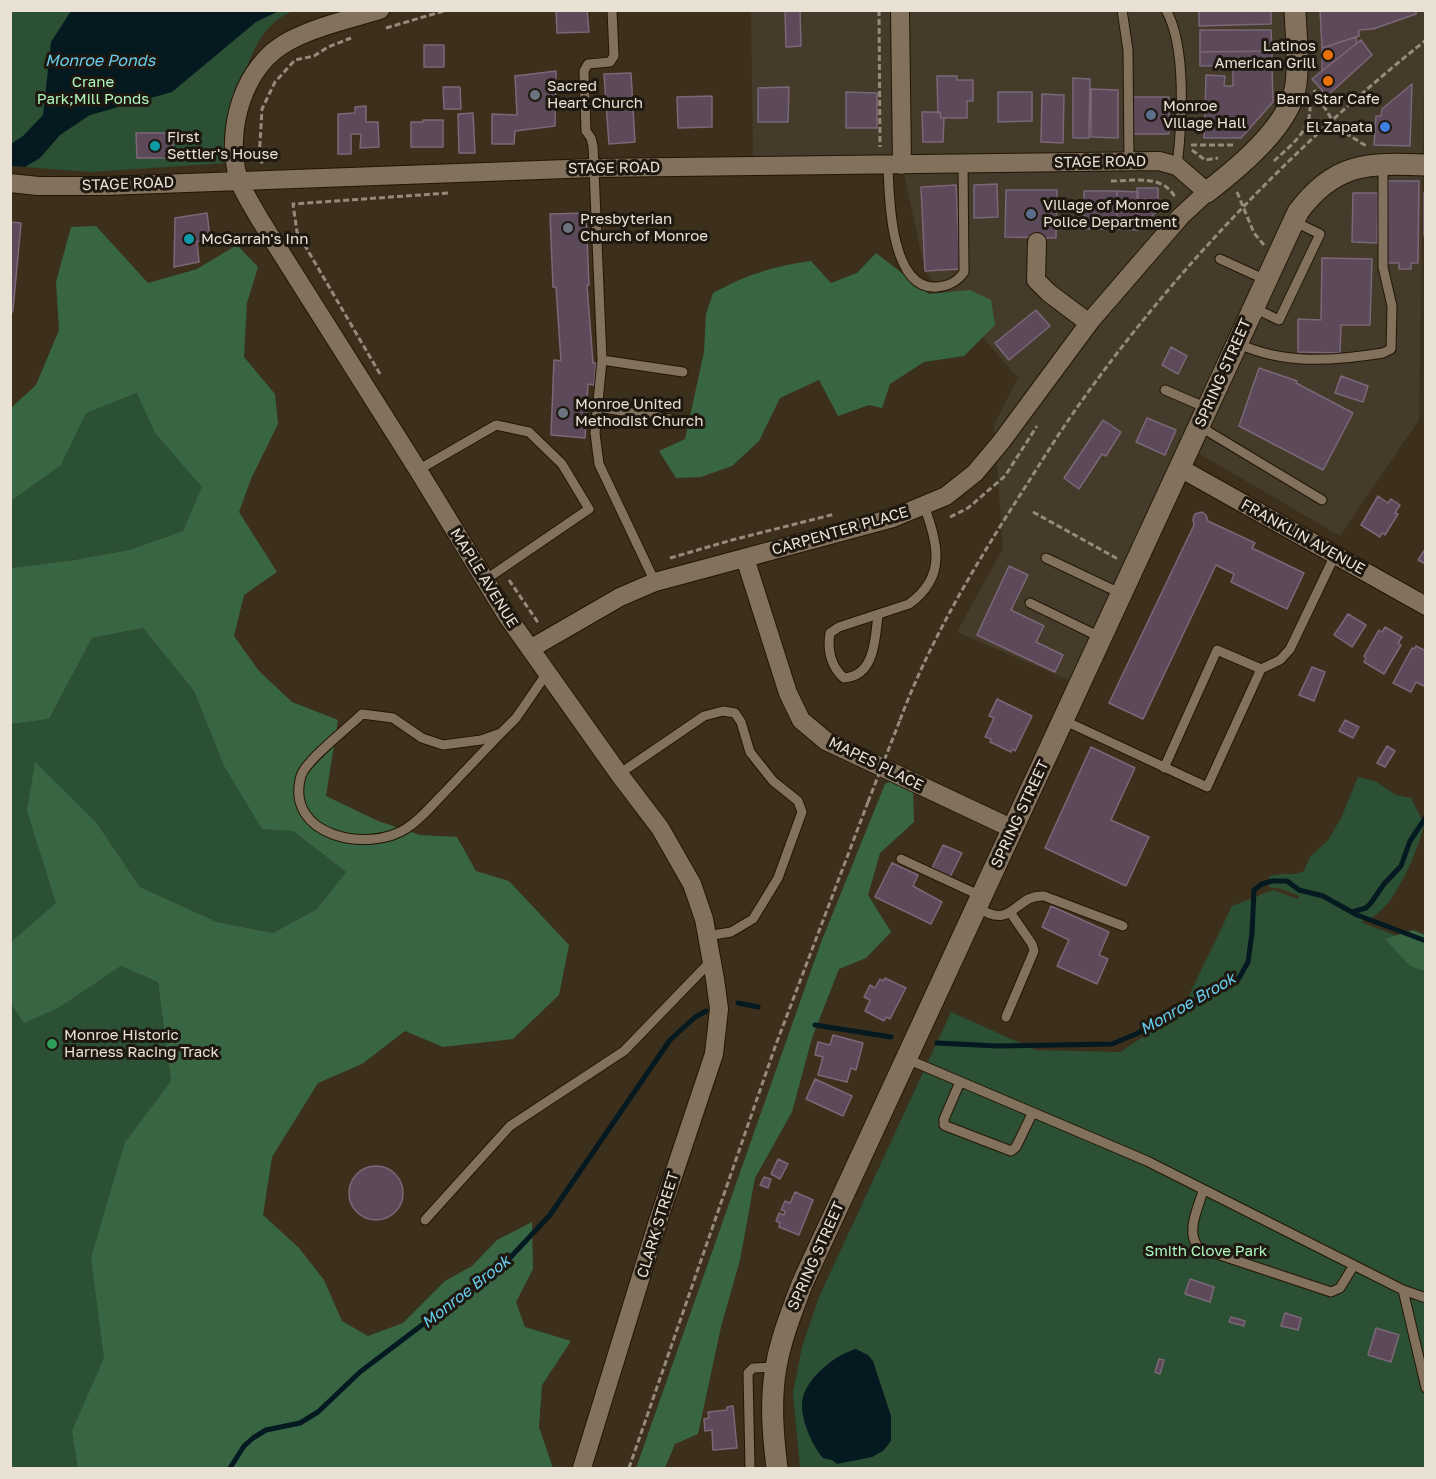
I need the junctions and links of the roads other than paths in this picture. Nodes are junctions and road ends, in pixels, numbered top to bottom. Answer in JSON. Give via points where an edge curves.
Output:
{"nodes":[{"id":1,"x":380,"y":10,"type":"edge"},
{"id":2,"x":612,"y":10,"type":"edge"},
{"id":3,"x":900,"y":10,"type":"edge"},
{"id":4,"x":1122,"y":10,"type":"edge"},
{"id":5,"x":1166,"y":10,"type":"edge"},
{"id":6,"x":1295,"y":10,"type":"edge"},
{"id":7,"x":1379,"y":158,"type":"junction"},
{"id":8,"x":1129,"y":161,"type":"junction"},
{"id":9,"x":963,"y":164,"type":"junction"},
{"id":10,"x":895,"y":165,"type":"junction"},
{"id":11,"x":1425,"y":165,"type":"edge"},
{"id":12,"x":1177,"y":166,"type":"junction"},
{"id":13,"x":594,"y":168,"type":"junction"},
{"id":14,"x":238,"y":180,"type":"junction"},
{"id":15,"x":10,"y":183,"type":"edge"},
{"id":16,"x":1207,"y":192,"type":"junction"},
{"id":17,"x":1293,"y":221,"type":"junction"},
{"id":18,"x":1037,"y":242,"type":"dead end"},
{"id":19,"x":1220,"y":258,"type":"dead end"},
{"id":20,"x":1266,"y":280,"type":"junction"},
{"id":21,"x":1253,"y":308,"type":"junction"},
{"id":22,"x":1089,"y":323,"type":"junction"},
{"id":23,"x":1237,"y":343,"type":"junction"},
{"id":24,"x":603,"y":360,"type":"junction"},
{"id":25,"x":683,"y":372,"type":"dead end"},
{"id":26,"x":1165,"y":390,"type":"dead end"},
{"id":27,"x":598,"y":407,"type":"junction"},
{"id":28,"x":1203,"y":417,"type":"junction"},
{"id":29,"x":676,"y":420,"type":"dead end"},
{"id":30,"x":1180,"y":468,"type":"junction"},
{"id":31,"x":418,"y":470,"type":"junction"},
{"id":32,"x":1322,"y":500,"type":"dead end"},
{"id":33,"x":924,"y":505,"type":"junction"},
{"id":34,"x":1335,"y":555,"type":"junction"},
{"id":35,"x":745,"y":558,"type":"junction"},
{"id":36,"x":1046,"y":558,"type":"dead end"},
{"id":37,"x":485,"y":580,"type":"junction"},
{"id":38,"x":656,"y":582,"type":"junction"},
{"id":39,"x":1122,"y":594,"type":"junction"},
{"id":40,"x":1030,"y":603,"type":"dead end"},
{"id":41,"x":1425,"y":606,"type":"edge"},
{"id":42,"x":878,"y":615,"type":"junction"},
{"id":43,"x":1101,"y":638,"type":"junction"},
{"id":44,"x":530,"y":649,"type":"junction"},
{"id":45,"x":1261,"y":669,"type":"junction"},
{"id":46,"x":547,"y":673,"type":"junction"},
{"id":47,"x":1063,"y":720,"type":"junction"},
{"id":48,"x":501,"y":733,"type":"junction"},
{"id":49,"x":1164,"y":768,"type":"junction"},
{"id":50,"x":619,"y":774,"type":"junction"},
{"id":51,"x":1013,"y":829,"type":"junction"},
{"id":52,"x":901,"y":859,"type":"dead end"},
{"id":53,"x":979,"y":902,"type":"junction"},
{"id":54,"x":1010,"y":912,"type":"junction"},
{"id":55,"x":1123,"y":926,"type":"dead end"},
{"id":56,"x":707,"y":936,"type":"junction"},
{"id":57,"x":712,"y":960,"type":"junction"},
{"id":58,"x":715,"y":979,"type":"joint"},
{"id":59,"x":1006,"y":1017,"type":"dead end"},
{"id":60,"x":907,"y":1059,"type":"junction"},
{"id":61,"x":960,"y":1082,"type":"junction"},
{"id":62,"x":1032,"y":1114,"type":"junction"},
{"id":63,"x":1203,"y":1191,"type":"junction"},
{"id":64,"x":425,"y":1220,"type":"dead end"},
{"id":65,"x":1354,"y":1265,"type":"junction"},
{"id":66,"x":1403,"y":1290,"type":"junction"},
{"id":67,"x":1425,"y":1298,"type":"edge"},
{"id":68,"x":776,"y":1366,"type":"junction"},
{"id":69,"x":1425,"y":1388,"type":"edge"},
{"id":70,"x":582,"y":1468,"type":"edge"},
{"id":71,"x":750,"y":1468,"type":"edge"},
{"id":72,"x":774,"y":1468,"type":"edge"}],
"edges":[{"from":1,"to":14,"type":"street","via":[[315,29],[287,42],[261,64],[240,103],[233,141]]},
{"from":2,"to":13,"type":"lane","via":[[614,56],[610,62],[588,64],[584,71],[586,130],[591,138]]},
{"from":3,"to":10,"type":"street"},
{"from":4,"to":8,"type":"lane","via":[[1128,50]]},
{"from":5,"to":12,"type":"lane","via":[[1180,60]]},
{"from":6,"to":16,"type":"street","via":[[1296,85],[1289,109],[1245,159]]},
{"from":7,"to":11,"type":"street","name":"SPRING STREET"},
{"from":7,"to":17,"type":"street","name":"SPRING STREET","via":[[1374,164],[1346,171],[1328,181],[1306,201]]},
{"from":7,"to":23,"type":"lane","via":[[1383,267],[1392,306],[1390,349],[1320,360],[1258,353]]},
{"from":8,"to":9,"type":"street","name":"STAGE ROAD"},
{"from":8,"to":12,"type":"street","name":"STAGE ROAD","via":[[1160,161]]},
{"from":9,"to":10,"type":"street","name":"STAGE ROAD"},
{"from":9,"to":10,"type":"lane","via":[[964,272],[950,285],[930,287],[918,283],[908,271],[896,243],[890,216]]},
{"from":10,"to":13,"type":"street","name":"STAGE ROAD"},
{"from":12,"to":16,"type":"street"},
{"from":13,"to":14,"type":"street","name":"STAGE ROAD"},
{"from":13,"to":24,"type":"lane"},
{"from":14,"to":15,"type":"street","name":"STAGE ROAD","via":[[95,186]]},
{"from":14,"to":31,"type":"street","name":"MAPLE AVENUE"},
{"from":16,"to":22,"type":"street","name":"CARPENTER PLACE","via":[[1181,216]]},
{"from":17,"to":20,"type":"street","name":"SPRING STREET"},
{"from":17,"to":21,"type":"lane","via":[[1320,234],[1280,320]]},
{"from":18,"to":22,"type":"street","via":[[1036,280]]},
{"from":19,"to":20,"type":"lane"},
{"from":20,"to":21,"type":"street","name":"SPRING STREET"},
{"from":21,"to":23,"type":"street","name":"SPRING STREET"},
{"from":22,"to":33,"type":"street","name":"CARPENTER PLACE","via":[[975,473],[946,496]]},
{"from":23,"to":28,"type":"street","name":"SPRING STREET"},
{"from":24,"to":25,"type":"lane"},
{"from":24,"to":27,"type":"lane"},
{"from":26,"to":28,"type":"lane"},
{"from":27,"to":29,"type":"lane"},
{"from":27,"to":38,"type":"lane","via":[[595,433],[599,464]]},
{"from":28,"to":30,"type":"street","name":"SPRING STREET"},
{"from":28,"to":32,"type":"lane"},
{"from":30,"to":34,"type":"street","name":"FRANKLIN AVENUE"},
{"from":30,"to":39,"type":"street","name":"SPRING STREET"},
{"from":31,"to":37,"type":"street","name":"MAPLE AVENUE"},
{"from":31,"to":37,"type":"lane","via":[[496,425],[529,432],[562,465],[589,509]]},
{"from":33,"to":35,"type":"street","name":"CARPENTER PLACE","via":[[893,518]]},
{"from":33,"to":42,"type":"lane","via":[[937,549],[933,574],[917,599]]},
{"from":34,"to":41,"type":"street","name":"FRANKLIN AVENUE"},
{"from":34,"to":45,"type":"lane","via":[[1290,649],[1280,660]]},
{"from":35,"to":38,"type":"street","name":"CARPENTER PLACE"},
{"from":35,"to":51,"type":"street","name":"MAPES PLACE","via":[[788,693],[807,727],[840,749]]},
{"from":36,"to":39,"type":"lane"},
{"from":37,"to":44,"type":"street","name":"MAPLE AVENUE"},
{"from":38,"to":44,"type":"street","name":"CARPENTER PLACE","via":[[620,597]]},
{"from":39,"to":43,"type":"street","name":"SPRING STREET"},
{"from":40,"to":43,"type":"lane"},
{"from":42,"to":42,"type":"lane","via":[[831,633],[830,656],[844,678],[862,673],[869,661]]},
{"from":43,"to":47,"type":"street","name":"SPRING STREET"},
{"from":44,"to":46,"type":"street","name":"MAPLE AVENUE"},
{"from":45,"to":49,"type":"lane","via":[[1207,786]]},
{"from":45,"to":49,"type":"lane","via":[[1216,650]]},
{"from":46,"to":48,"type":"lane"},
{"from":46,"to":50,"type":"street","name":"MAPLE AVENUE"},
{"from":47,"to":49,"type":"lane"},
{"from":47,"to":51,"type":"street","name":"SPRING STREET"},
{"from":48,"to":48,"type":"lane","via":[[443,745],[422,738],[393,718],[362,714],[302,774],[298,795],[303,810],[325,832],[352,839],[382,838],[406,829]]},
{"from":50,"to":56,"type":"street","name":"MAPLE AVENUE","via":[[660,828],[692,884]]},
{"from":50,"to":56,"type":"lane","via":[[704,716],[723,711],[735,713],[750,752],[772,781],[798,801],[802,812],[778,878],[753,919],[731,932]]},
{"from":51,"to":53,"type":"street","name":"SPRING STREET"},
{"from":52,"to":53,"type":"lane"},
{"from":53,"to":54,"type":"lane","via":[[994,916]]},
{"from":53,"to":60,"type":"street","name":"SPRING STREET"},
{"from":54,"to":55,"type":"lane","via":[[1031,897],[1044,896]]},
{"from":54,"to":59,"type":"lane","via":[[1034,951]]},
{"from":56,"to":57,"type":"street","name":"MAPLE AVENUE"},
{"from":57,"to":58,"type":"street","name":"MAPLE AVENUE"},
{"from":57,"to":64,"type":"lane","via":[[624,1051],[510,1126]]},
{"from":58,"to":70,"type":"street","name":"CLARK STREET","via":[[719,1009],[714,1054]]},
{"from":60,"to":61,"type":"lane"},
{"from":60,"to":68,"type":"street","name":"SPRING STREET","via":[[802,1284]]},
{"from":61,"to":62,"type":"lane"},
{"from":61,"to":62,"type":"lane","via":[[944,1119],[946,1126],[1011,1151]]},
{"from":62,"to":63,"type":"lane","via":[[1147,1161]]},
{"from":63,"to":65,"type":"lane"},
{"from":63,"to":65,"type":"lane","via":[[1192,1236],[1199,1248],[1331,1292],[1340,1287]]},
{"from":65,"to":66,"type":"lane"},
{"from":66,"to":67,"type":"lane"},
{"from":66,"to":69,"type":"lane"},
{"from":68,"to":71,"type":"lane","via":[[752,1369],[747,1376]]},
{"from":68,"to":72,"type":"street","name":"SPRING STREET"}]}
